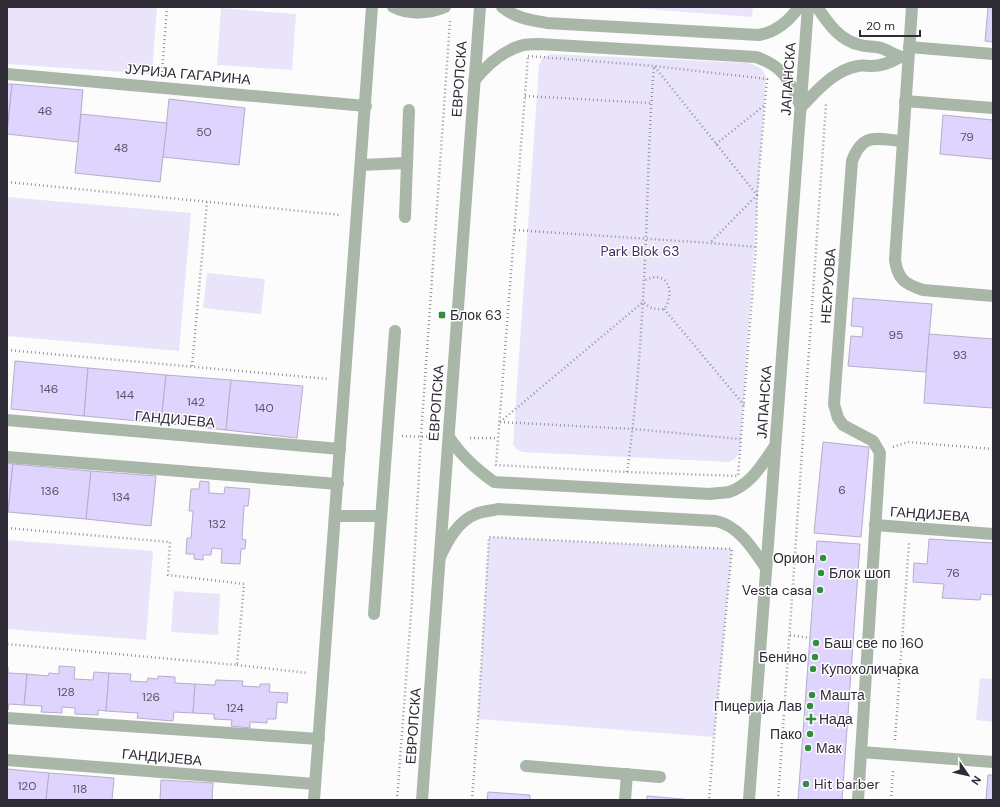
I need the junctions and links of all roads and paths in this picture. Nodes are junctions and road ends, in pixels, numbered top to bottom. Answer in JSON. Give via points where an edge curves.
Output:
{"nodes":[{"id":1,"x":167,"y":7,"type":"edge"},
{"id":2,"x":372,"y":7,"type":"edge"},
{"id":3,"x":393,"y":7,"type":"edge"},
{"id":4,"x":480,"y":7,"type":"edge"},
{"id":5,"x":502,"y":7,"type":"edge"},
{"id":6,"x":800,"y":7,"type":"edge"},
{"id":7,"x":808,"y":7,"type":"edge"},
{"id":8,"x":817,"y":7,"type":"edge"},
{"id":9,"x":912,"y":7,"type":"edge"},
{"id":10,"x":448,"y":10,"type":"edge"},
{"id":11,"x":905,"y":54,"type":"junction"},
{"id":12,"x":993,"y":54,"type":"edge"},
{"id":13,"x":654,"y":66,"type":"junction"},
{"id":14,"x":7,"y":74,"type":"edge"},
{"id":15,"x":828,"y":80,"type":"junction"},
{"id":16,"x":474,"y":81,"type":"junction"},
{"id":17,"x":161,"y":87,"type":"junction"},
{"id":18,"x":525,"y":96,"type":"junction"},
{"id":19,"x":905,"y":101,"type":"junction"},
{"id":20,"x":651,"y":103,"type":"junction"},
{"id":21,"x":766,"y":104,"type":"junction"},
{"id":22,"x":366,"y":106,"type":"junction"},
{"id":23,"x":801,"y":107,"type":"junction"},
{"id":24,"x":993,"y":108,"type":"edge"},
{"id":25,"x":409,"y":110,"type":"dead end"},
{"id":26,"x":902,"y":141,"type":"junction"},
{"id":27,"x":716,"y":144,"type":"junction"},
{"id":28,"x":406,"y":163,"type":"junction"},
{"id":29,"x":361,"y":165,"type":"junction"},
{"id":30,"x":7,"y":182,"type":"edge"},
{"id":31,"x":757,"y":195,"type":"junction"},
{"id":32,"x":207,"y":202,"type":"junction"},
{"id":33,"x":357,"y":217,"type":"junction"},
{"id":34,"x":405,"y":217,"type":"dead end"},
{"id":35,"x":515,"y":230,"type":"junction"},
{"id":36,"x":646,"y":238,"type":"junction"},
{"id":37,"x":710,"y":243,"type":"junction"},
{"id":38,"x":756,"y":247,"type":"junction"},
{"id":39,"x":644,"y":280,"type":"junction"},
{"id":40,"x":993,"y":296,"type":"edge"},
{"id":41,"x":643,"y":302,"type":"junction"},
{"id":42,"x":664,"y":309,"type":"junction"},
{"id":43,"x":396,"y":331,"type":"dead end"},
{"id":44,"x":7,"y":350,"type":"edge"},
{"id":45,"x":192,"y":366,"type":"junction"},
{"id":46,"x":345,"y":380,"type":"junction"},
{"id":47,"x":744,"y":405,"type":"junction"},
{"id":48,"x":7,"y":420,"type":"edge"},
{"id":49,"x":500,"y":422,"type":"junction"},
{"id":50,"x":633,"y":429,"type":"junction"},
{"id":51,"x":421,"y":436,"type":"junction"},
{"id":52,"x":434,"y":437,"type":"dead end"},
{"id":53,"x":449,"y":438,"type":"junction"},
{"id":54,"x":467,"y":438,"type":"dead end"},
{"id":55,"x":498,"y":438,"type":"junction"},
{"id":56,"x":740,"y":439,"type":"junction"},
{"id":57,"x":775,"y":446,"type":"junction"},
{"id":58,"x":340,"y":449,"type":"junction"},
{"id":59,"x":993,"y":449,"type":"edge"},
{"id":60,"x":880,"y":452,"type":"junction"},
{"id":61,"x":7,"y":457,"type":"edge"},
{"id":62,"x":627,"y":472,"type":"junction"},
{"id":63,"x":338,"y":484,"type":"junction"},
{"id":64,"x":335,"y":516,"type":"junction"},
{"id":65,"x":381,"y":516,"type":"junction"},
{"id":66,"x":875,"y":525,"type":"junction"},
{"id":67,"x":7,"y":528,"type":"edge"},
{"id":68,"x":910,"y":528,"type":"junction"},
{"id":69,"x":993,"y":534,"type":"edge"},
{"id":70,"x":440,"y":558,"type":"junction"},
{"id":71,"x":766,"y":568,"type":"junction"},
{"id":72,"x":374,"y":614,"type":"dead end"},
{"id":73,"x":790,"y":635,"type":"junction"},
{"id":74,"x":810,"y":638,"type":"dead end"},
{"id":75,"x":7,"y":644,"type":"edge"},
{"id":76,"x":237,"y":665,"type":"junction"},
{"id":77,"x":323,"y":675,"type":"junction"},
{"id":78,"x":7,"y":718,"type":"edge"},
{"id":79,"x":319,"y":739,"type":"junction"},
{"id":80,"x":861,"y":752,"type":"junction"},
{"id":81,"x":894,"y":755,"type":"junction"},
{"id":82,"x":7,"y":760,"type":"edge"},
{"id":83,"x":993,"y":762,"type":"edge"},
{"id":84,"x":526,"y":766,"type":"dead end"},
{"id":85,"x":626,"y":774,"type":"junction"},
{"id":86,"x":660,"y":777,"type":"dead end"},
{"id":87,"x":315,"y":784,"type":"junction"},
{"id":88,"x":314,"y":800,"type":"edge"},
{"id":89,"x":396,"y":800,"type":"edge"},
{"id":90,"x":422,"y":800,"type":"edge"},
{"id":91,"x":472,"y":800,"type":"edge"},
{"id":92,"x":625,"y":800,"type":"edge"},
{"id":93,"x":709,"y":800,"type":"edge"},
{"id":94,"x":749,"y":800,"type":"edge"},
{"id":95,"x":778,"y":800,"type":"edge"},
{"id":96,"x":858,"y":800,"type":"edge"},
{"id":97,"x":891,"y":800,"type":"edge"}],
"edges":[{"from":1,"to":17,"type":"path"},
{"from":2,"to":22,"type":"street"},
{"from":3,"to":10,"type":"street","via":[[413,12]]},
{"from":4,"to":16,"type":"street","name":"ЕВРОПСКА"},
{"from":5,"to":6,"type":"street","via":[[523,19],[547,23],[759,35],[769,33],[783,24]]},
{"from":7,"to":23,"type":"street","name":"ЈАПАНСКА"},
{"from":8,"to":11,"type":"street","via":[[832,29],[846,39],[860,45],[876,46]]},
{"from":9,"to":11,"type":"street"},
{"from":10,"to":51,"type":"path"},
{"from":11,"to":12,"type":"street"},
{"from":11,"to":15,"type":"street","via":[[888,64],[858,66]]},
{"from":11,"to":19,"type":"street"},
{"from":13,"to":18,"type":"path","via":[[528,56]]},
{"from":13,"to":20,"type":"path"},
{"from":13,"to":21,"type":"path","via":[[767,79]]},
{"from":13,"to":27,"type":"path"},
{"from":14,"to":17,"type":"street","name":"ЈУРИЈА ГАГАРИНА"},
{"from":15,"to":23,"type":"street"},
{"from":15,"to":73,"type":"path"},
{"from":16,"to":23,"type":"street","via":[[486,66],[500,56],[519,46],[539,44],[756,57],[781,70],[789,80]]},
{"from":16,"to":53,"type":"street","name":"ЕВРОПСКА"},
{"from":17,"to":22,"type":"street","name":"ЈУРИЈА ГАГАРИНА"},
{"from":18,"to":20,"type":"path"},
{"from":18,"to":35,"type":"path"},
{"from":19,"to":24,"type":"street"},
{"from":19,"to":26,"type":"street"},
{"from":20,"to":36,"type":"path"},
{"from":21,"to":27,"type":"path"},
{"from":21,"to":31,"type":"path"},
{"from":22,"to":29,"type":"street"},
{"from":23,"to":57,"type":"street","name":"ЈАПАНСКА"},
{"from":25,"to":28,"type":"street"},
{"from":26,"to":40,"type":"street","via":[[895,260],[897,272],[903,281],[923,290]]},
{"from":26,"to":60,"type":"street","name":"НЕХРУОВА","via":[[864,141],[858,147],[852,161],[834,404],[841,422],[873,441]]},
{"from":27,"to":31,"type":"path"},
{"from":28,"to":29,"type":"street"},
{"from":28,"to":34,"type":"street"},
{"from":29,"to":33,"type":"street"},
{"from":30,"to":32,"type":"path"},
{"from":31,"to":37,"type":"path"},
{"from":31,"to":38,"type":"path"},
{"from":32,"to":33,"type":"path"},
{"from":32,"to":45,"type":"path"},
{"from":33,"to":46,"type":"street"},
{"from":35,"to":36,"type":"path"},
{"from":35,"to":49,"type":"path"},
{"from":36,"to":37,"type":"path"},
{"from":36,"to":39,"type":"path"},
{"from":37,"to":38,"type":"path"},
{"from":38,"to":47,"type":"path"},
{"from":39,"to":41,"type":"path"},
{"from":39,"to":42,"type":"path","via":[[662,278],[668,286],[669,303]]},
{"from":41,"to":42,"type":"path","via":[[656,310]]},
{"from":41,"to":49,"type":"path"},
{"from":41,"to":50,"type":"path"},
{"from":42,"to":47,"type":"path"},
{"from":43,"to":65,"type":"street"},
{"from":44,"to":45,"type":"path"},
{"from":45,"to":46,"type":"path"},
{"from":46,"to":58,"type":"street"},
{"from":47,"to":56,"type":"path"},
{"from":48,"to":58,"type":"street","name":"ГАНДИЈЕВА"},
{"from":49,"to":50,"type":"path"},
{"from":49,"to":55,"type":"path"},
{"from":50,"to":56,"type":"path"},
{"from":50,"to":62,"type":"path"},
{"from":51,"to":52,"type":"path"},
{"from":51,"to":89,"type":"path","via":[[412,600]]},
{"from":53,"to":57,"type":"street","via":[[463,456],[494,482],[710,494],[730,491],[744,484],[758,471]]},
{"from":53,"to":70,"type":"street","name":"ЕВРОПСКА"},
{"from":54,"to":55,"type":"path"},
{"from":55,"to":62,"type":"path","via":[[496,465]]},
{"from":56,"to":62,"type":"path","via":[[738,476]]},
{"from":57,"to":71,"type":"street","name":"ЈАПАНСКА"},
{"from":58,"to":63,"type":"street"},
{"from":59,"to":60,"type":"path","via":[[908,442]]},
{"from":60,"to":66,"type":"street"},
{"from":61,"to":63,"type":"street"},
{"from":63,"to":64,"type":"street"},
{"from":64,"to":65,"type":"street"},
{"from":64,"to":77,"type":"street"},
{"from":65,"to":72,"type":"street"},
{"from":66,"to":68,"type":"street","name":"ГАНДИЈЕВА"},
{"from":66,"to":80,"type":"street","name":"ГАНДИЈЕВА"},
{"from":67,"to":76,"type":"path","via":[[170,542],[168,575],[244,584]]},
{"from":68,"to":69,"type":"street","name":"ГАНДИЈЕВА"},
{"from":68,"to":81,"type":"path"},
{"from":70,"to":71,"type":"street","via":[[448,540],[462,522],[477,514],[498,509],[708,520],[724,523],[738,532]]},
{"from":70,"to":90,"type":"street","name":"ЕВРОПСКА"},
{"from":71,"to":94,"type":"street","name":"ЈАПАНСКА"},
{"from":73,"to":74,"type":"path"},
{"from":73,"to":95,"type":"path"},
{"from":75,"to":76,"type":"path"},
{"from":76,"to":77,"type":"path"},
{"from":77,"to":79,"type":"street"},
{"from":78,"to":79,"type":"street","name":"ГАНДИЈЕВА"},
{"from":79,"to":87,"type":"street"},
{"from":80,"to":81,"type":"street"},
{"from":80,"to":96,"type":"street","name":"ГАНДИЈЕВА"},
{"from":81,"to":83,"type":"street"},
{"from":81,"to":97,"type":"path"},
{"from":82,"to":87,"type":"street","name":"ГАНДИЈЕВА"},
{"from":84,"to":85,"type":"street"},
{"from":85,"to":86,"type":"street"},
{"from":85,"to":92,"type":"street"},
{"from":87,"to":88,"type":"street"},
{"from":91,"to":93,"type":"path","via":[[489,537],[732,549]]}]}
